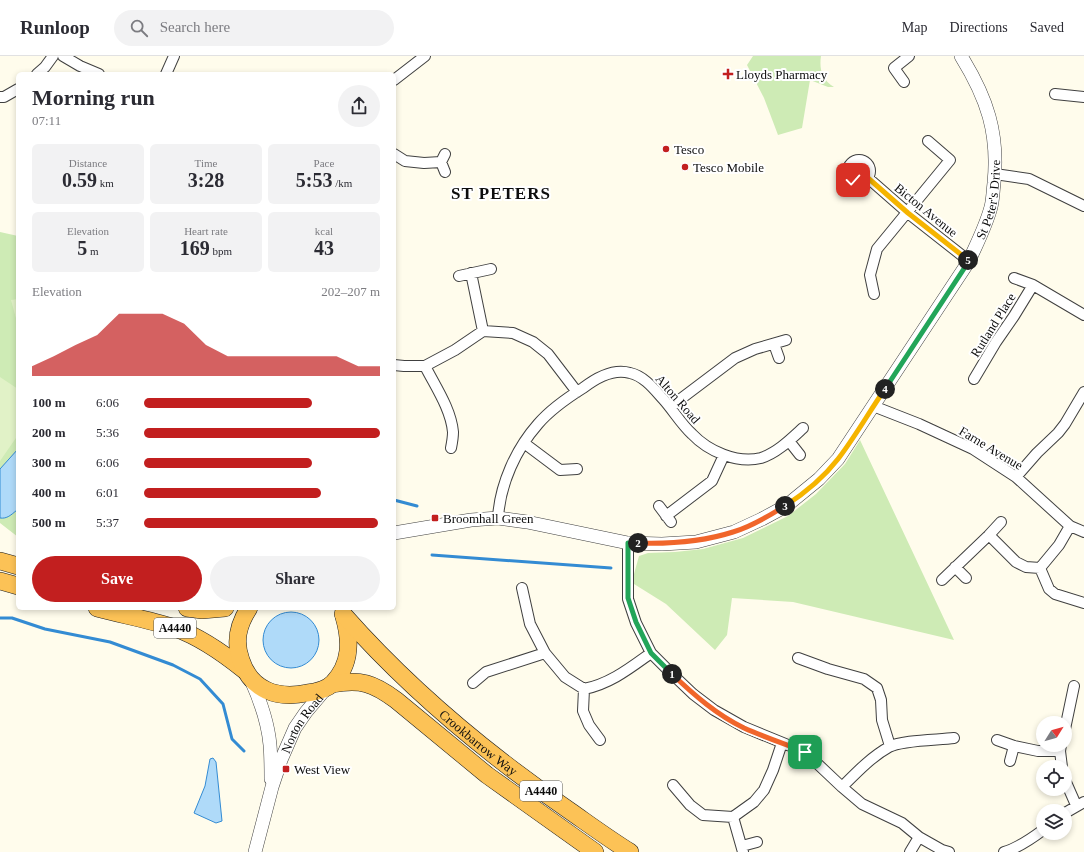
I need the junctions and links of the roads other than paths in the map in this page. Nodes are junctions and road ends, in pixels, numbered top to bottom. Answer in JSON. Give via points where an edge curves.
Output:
{"nodes":[{"id":1,"x":53,"y":56,"type":"edge"},
{"id":2,"x":63,"y":56,"type":"edge"},
{"id":3,"x":174,"y":56,"type":"edge"},
{"id":4,"x":909,"y":56,"type":"edge"},
{"id":5,"x":961,"y":56,"type":"edge"},
{"id":6,"x":418,"y":58,"type":"edge"},
{"id":7,"x":39,"y":72,"type":"edge"},
{"id":8,"x":94,"y":72,"type":"edge"},
{"id":9,"x":167,"y":72,"type":"edge"},
{"id":10,"x":396,"y":78,"type":"edge"},
{"id":11,"x":904,"y":82,"type":"dead end"},
{"id":12,"x":16,"y":90,"type":"edge"},
{"id":13,"x":1055,"y":94,"type":"dead end"},
{"id":14,"x":0,"y":97,"type":"edge"},
{"id":15,"x":1084,"y":97,"type":"edge"},
{"id":16,"x":928,"y":141,"type":"dead end"},
{"id":17,"x":396,"y":156,"type":"edge"},
{"id":18,"x":444,"y":172,"type":"dead end"},
{"id":19,"x":994,"y":174,"type":"junction"},
{"id":20,"x":868,"y":178,"type":"dead end"},
{"id":21,"x":1084,"y":206,"type":"edge"},
{"id":22,"x":908,"y":213,"type":"junction"},
{"id":23,"x":969,"y":261,"type":"junction"},
{"id":24,"x":491,"y":268,"type":"dead end"},
{"id":25,"x":471,"y":273,"type":"junction"},
{"id":26,"x":459,"y":276,"type":"dead end"},
{"id":27,"x":1014,"y":278,"type":"dead end"},
{"id":28,"x":1033,"y":285,"type":"junction"},
{"id":29,"x":874,"y":294,"type":"dead end"},
{"id":30,"x":1084,"y":315,"type":"edge"},
{"id":31,"x":483,"y":330,"type":"junction"},
{"id":32,"x":786,"y":340,"type":"dead end"},
{"id":33,"x":774,"y":344,"type":"junction"},
{"id":34,"x":779,"y":358,"type":"dead end"},
{"id":35,"x":396,"y":365,"type":"edge"},
{"id":36,"x":424,"y":366,"type":"junction"},
{"id":37,"x":974,"y":379,"type":"dead end"},
{"id":38,"x":577,"y":392,"type":"junction"},
{"id":39,"x":1084,"y":392,"type":"edge"},
{"id":40,"x":873,"y":406,"type":"junction"},
{"id":41,"x":1081,"y":406,"type":"edge"},
{"id":42,"x":670,"y":408,"type":"junction"},
{"id":43,"x":803,"y":428,"type":"dead end"},
{"id":44,"x":789,"y":441,"type":"junction"},
{"id":45,"x":524,"y":443,"type":"junction"},
{"id":46,"x":452,"y":448,"type":"dead end"},
{"id":47,"x":724,"y":455,"type":"junction"},
{"id":48,"x":800,"y":455,"type":"dead end"},
{"id":49,"x":577,"y":469,"type":"dead end"},
{"id":50,"x":1016,"y":477,"type":"junction"},
{"id":51,"x":659,"y":506,"type":"dead end"},
{"id":52,"x":498,"y":518,"type":"junction"},
{"id":53,"x":1001,"y":522,"type":"dead end"},
{"id":54,"x":1070,"y":526,"type":"junction"},
{"id":55,"x":1084,"y":532,"type":"edge"},
{"id":56,"x":396,"y":534,"type":"edge"},
{"id":57,"x":989,"y":534,"type":"junction"},
{"id":58,"x":628,"y":543,"type":"junction"},
{"id":59,"x":0,"y":561,"type":"edge"},
{"id":60,"x":16,"y":565,"type":"edge"},
{"id":61,"x":955,"y":567,"type":"junction"},
{"id":62,"x":1040,"y":568,"type":"junction"},
{"id":63,"x":966,"y":578,"type":"dead end"},
{"id":64,"x":942,"y":580,"type":"dead end"},
{"id":65,"x":0,"y":581,"type":"edge"},
{"id":66,"x":16,"y":585,"type":"edge"},
{"id":67,"x":522,"y":588,"type":"dead end"},
{"id":68,"x":1084,"y":602,"type":"edge"},
{"id":69,"x":105,"y":610,"type":"edge"},
{"id":70,"x":247,"y":610,"type":"edge"},
{"id":71,"x":342,"y":611,"type":"edge"},
{"id":72,"x":545,"y":653,"type":"junction"},
{"id":73,"x":651,"y":653,"type":"junction"},
{"id":74,"x":798,"y":658,"type":"dead end"},
{"id":75,"x":247,"y":674,"type":"junction"},
{"id":76,"x":473,"y":683,"type":"dead end"},
{"id":77,"x":330,"y":685,"type":"junction"},
{"id":78,"x":1074,"y":686,"type":"dead end"},
{"id":79,"x":584,"y":689,"type":"junction"},
{"id":80,"x":1068,"y":716,"type":"edge"},
{"id":81,"x":954,"y":738,"type":"dead end"},
{"id":82,"x":600,"y":740,"type":"dead end"},
{"id":83,"x":997,"y":740,"type":"dead end"},
{"id":84,"x":782,"y":743,"type":"junction"},
{"id":85,"x":890,"y":746,"type":"junction"},
{"id":86,"x":1014,"y":746,"type":"junction"},
{"id":87,"x":1036,"y":751,"type":"edge"},
{"id":88,"x":1010,"y":761,"type":"dead end"},
{"id":89,"x":673,"y":785,"type":"dead end"},
{"id":90,"x":272,"y":787,"type":"junction"},
{"id":91,"x":842,"y":787,"type":"junction"},
{"id":92,"x":1072,"y":791,"type":"edge"},
{"id":93,"x":1080,"y":804,"type":"edge"},
{"id":94,"x":733,"y":817,"type":"junction"},
{"id":95,"x":1036,"y":835,"type":"edge"},
{"id":96,"x":919,"y":837,"type":"junction"},
{"id":97,"x":757,"y":842,"type":"dead end"},
{"id":98,"x":743,"y":849,"type":"edge"},
{"id":99,"x":255,"y":852,"type":"edge"},
{"id":100,"x":595,"y":852,"type":"edge"},
{"id":101,"x":630,"y":852,"type":"edge"},
{"id":102,"x":910,"y":852,"type":"edge"},
{"id":103,"x":948,"y":852,"type":"edge"},
{"id":104,"x":1004,"y":852,"type":"edge"}],
"edges":[{"from":1,"to":7,"type":"street"},
{"from":2,"to":8,"type":"street"},
{"from":3,"to":9,"type":"street"},
{"from":4,"to":11,"type":"street","via":[[894,68]]},
{"from":5,"to":19,"type":"street","name":"St Peter's Drive","via":[[974,76],[984,99],[995,148]]},
{"from":6,"to":10,"type":"street"},
{"from":12,"to":14,"type":"street"},
{"from":13,"to":15,"type":"street"},
{"from":16,"to":22,"type":"street","via":[[950,160]]},
{"from":17,"to":18,"type":"street","via":[[405,162],[424,163],[443,158]]},
{"from":19,"to":21,"type":"street","via":[[1029,179]]},
{"from":19,"to":23,"type":"street","name":"St Peter's Drive","via":[[991,205]]},
{"from":20,"to":22,"type":"street","name":"Bicton Avenue"},
{"from":22,"to":23,"type":"street","name":"Bicton Avenue"},
{"from":22,"to":29,"type":"street","via":[[877,249],[870,275]]},
{"from":23,"to":40,"type":"street","name":"St Peter's Drive"},
{"from":24,"to":25,"type":"street"},
{"from":25,"to":26,"type":"street"},
{"from":25,"to":31,"type":"street"},
{"from":27,"to":28,"type":"street"},
{"from":28,"to":30,"type":"street"},
{"from":28,"to":37,"type":"street","name":"Rutland Place"},
{"from":31,"to":36,"type":"street","via":[[455,350]]},
{"from":31,"to":38,"type":"street","via":[[513,333],[533,342],[548,354]]},
{"from":32,"to":33,"type":"street"},
{"from":33,"to":34,"type":"street"},
{"from":33,"to":42,"type":"street","via":[[735,358]]},
{"from":35,"to":36,"type":"street"},
{"from":36,"to":46,"type":"street","via":[[450,420],[453,432]]},
{"from":38,"to":42,"type":"street","name":"Alton Road","via":[[606,374],[630,372],[646,382]]},
{"from":38,"to":45,"type":"street","name":"Alton Road","via":[[539,423]]},
{"from":39,"to":41,"type":"street"},
{"from":40,"to":50,"type":"street","name":"Farne Avenue","via":[[919,424],[973,450]]},
{"from":40,"to":58,"type":"street","name":"St Peter's Drive","via":[[838,460],[804,493],[774,513],[734,532],[696,542]]},
{"from":41,"to":50,"type":"street"},
{"from":42,"to":47,"type":"street","name":"Alton Road","via":[[692,434],[706,446]]},
{"from":43,"to":44,"type":"street","name":"Alton Road"},
{"from":44,"to":47,"type":"street","name":"Alton Road","via":[[760,458],[738,459]]},
{"from":44,"to":48,"type":"street"},
{"from":45,"to":49,"type":"street","via":[[560,470]]},
{"from":45,"to":52,"type":"street","name":"Alton Road","via":[[507,475]]},
{"from":47,"to":51,"type":"street","via":[[712,481],[668,519]]},
{"from":50,"to":54,"type":"street","name":"Farne Avenue"},
{"from":52,"to":56,"type":"street","name":"St Peter's Drive","via":[[470,520]]},
{"from":52,"to":58,"type":"street","name":"St Peter's Drive"},
{"from":53,"to":57,"type":"street"},
{"from":54,"to":55,"type":"street","name":"Farne Avenue"},
{"from":54,"to":62,"type":"street"},
{"from":57,"to":61,"type":"street"},
{"from":57,"to":62,"type":"street","via":[[1016,562],[1026,567]]},
{"from":58,"to":73,"type":"street","via":[[628,598]]},
{"from":59,"to":60,"type":"highway"},
{"from":61,"to":63,"type":"street"},
{"from":61,"to":64,"type":"street"},
{"from":62,"to":68,"type":"street","via":[[1049,589],[1055,594]]},
{"from":65,"to":66,"type":"highway"},
{"from":67,"to":72,"type":"street","via":[[530,624]]},
{"from":69,"to":75,"type":"highway","number":"A4440","via":[[176,628],[227,656]]},
{"from":70,"to":75,"type":"highway","via":[[237,638],[237,650]]},
{"from":71,"to":77,"type":"highway","via":[[349,632],[347,659],[341,672]]},
{"from":71,"to":101,"type":"highway","name":"Crookbarrow Way","number":"A4440","via":[[370,645],[450,719],[521,777]]},
{"from":72,"to":76,"type":"street","via":[[486,672]]},
{"from":72,"to":79,"type":"street","via":[[565,677]]},
{"from":73,"to":79,"type":"street","via":[[617,677]]},
{"from":73,"to":84,"type":"street","via":[[693,694],[714,710],[744,727]]},
{"from":74,"to":85,"type":"street","via":[[864,678],[877,688],[881,700],[882,720]]},
{"from":75,"to":77,"type":"highway","name":"Crookbarrow Way","via":[[262,688],[288,696],[316,691]]},
{"from":75,"to":90,"type":"street","name":"Norton Road","via":[[260,701],[266,723],[270,744]]},
{"from":77,"to":90,"type":"street","name":"Norton Road","via":[[295,728]]},
{"from":77,"to":100,"type":"highway","name":"Crookbarrow Way","number":"A4440","via":[[347,681],[363,682],[380,689],[487,775]]},
{"from":78,"to":80,"type":"street"},
{"from":79,"to":82,"type":"street","via":[[582,711]]},
{"from":81,"to":85,"type":"street"},
{"from":83,"to":86,"type":"street"},
{"from":84,"to":91,"type":"street","via":[[805,752]]},
{"from":84,"to":94,"type":"street","via":[[764,790],[754,802]]},
{"from":85,"to":91,"type":"street"},
{"from":86,"to":87,"type":"street"},
{"from":86,"to":88,"type":"street"},
{"from":89,"to":94,"type":"street","via":[[690,805],[703,815]]},
{"from":90,"to":99,"type":"street","name":"Norton Road"},
{"from":91,"to":96,"type":"street","via":[[862,804],[902,823]]},
{"from":92,"to":93,"type":"street"},
{"from":94,"to":98,"type":"street"},
{"from":95,"to":104,"type":"street"},
{"from":96,"to":102,"type":"street"},
{"from":96,"to":103,"type":"street"},
{"from":97,"to":98,"type":"street"}]}
